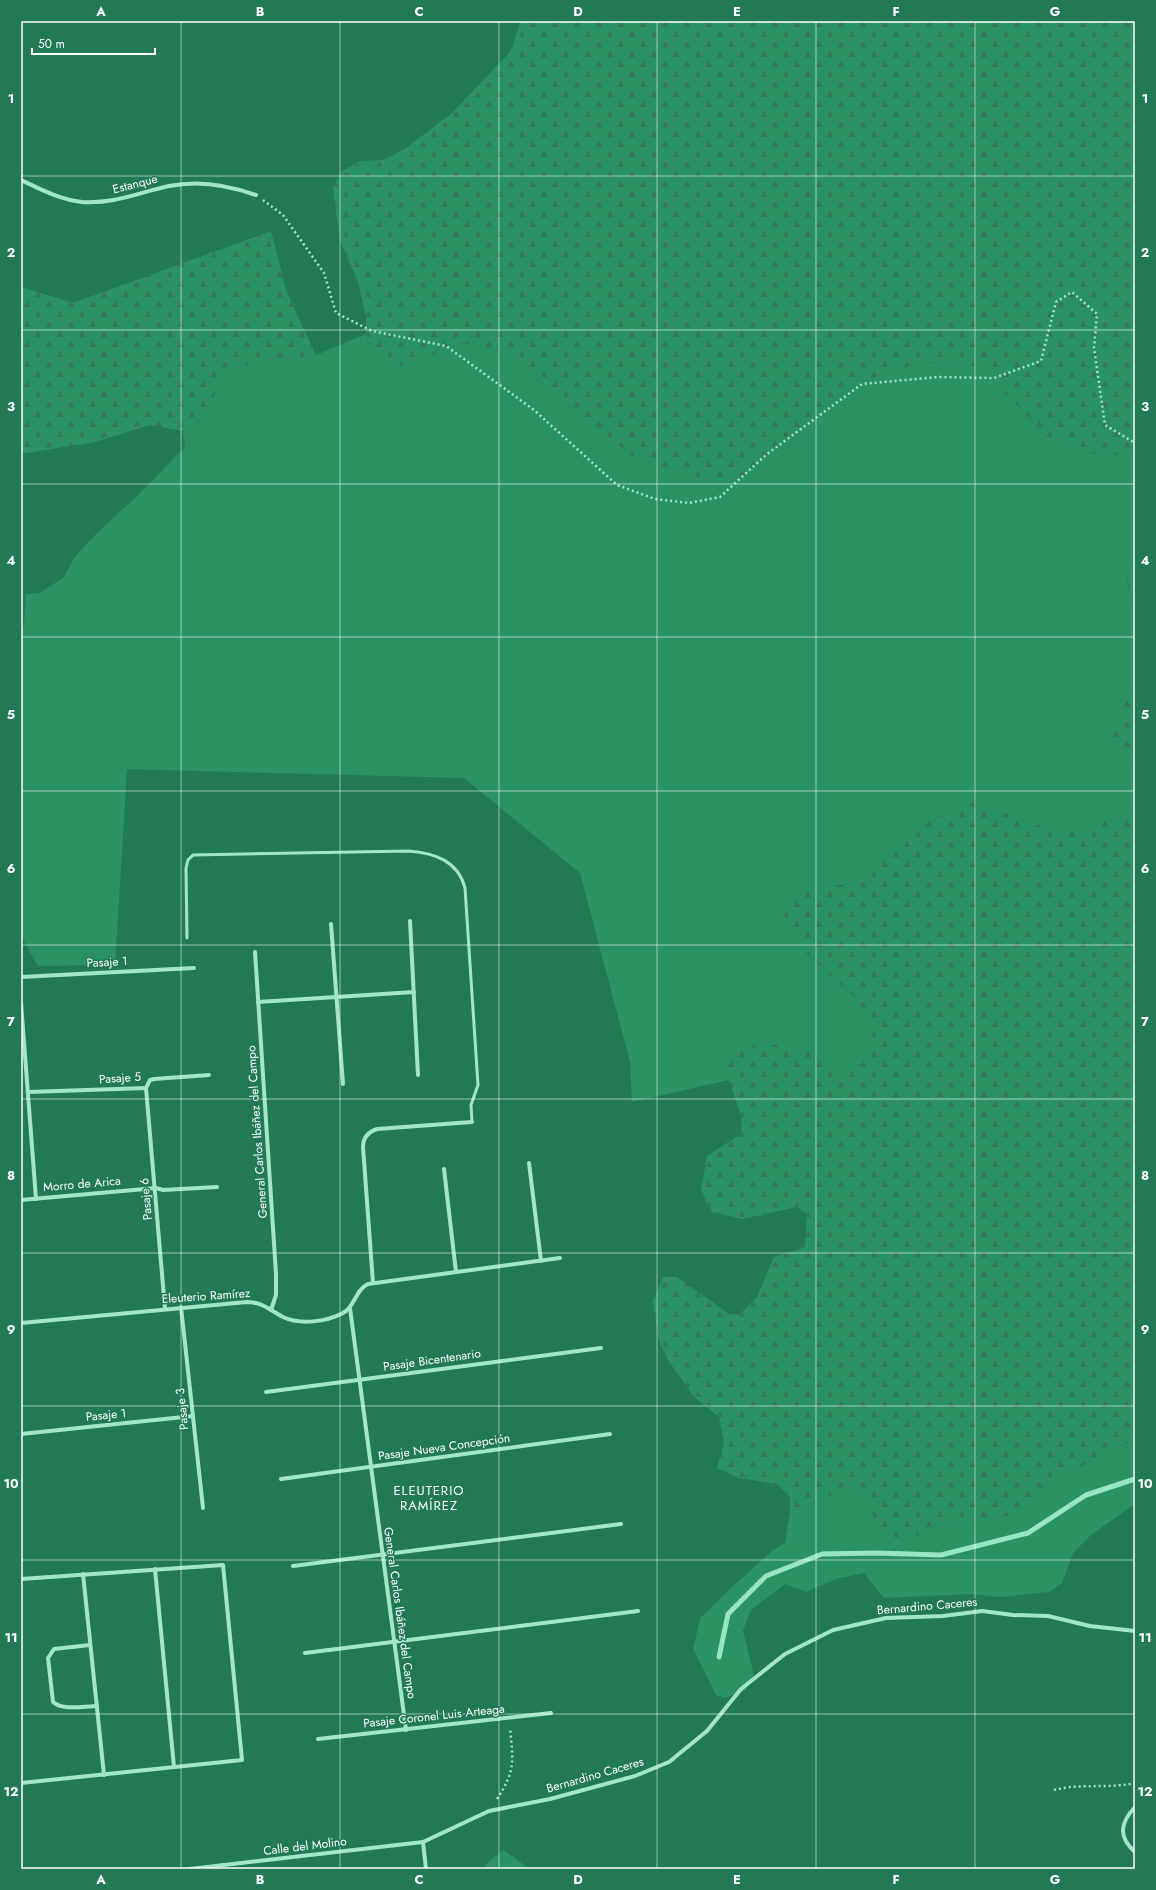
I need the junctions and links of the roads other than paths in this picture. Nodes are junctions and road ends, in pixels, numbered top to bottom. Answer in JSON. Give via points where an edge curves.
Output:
{"nodes":[{"id":1,"x":21,"y":180,"type":"edge"},
{"id":2,"x":256,"y":195,"type":"road end"},
{"id":3,"x":410,"y":920,"type":"dead end"},
{"id":4,"x":331,"y":924,"type":"dead end"},
{"id":5,"x":187,"y":938,"type":"dead end"},
{"id":6,"x":255,"y":952,"type":"dead end"},
{"id":7,"x":194,"y":968,"type":"dead end"},
{"id":8,"x":21,"y":977,"type":"edge"},
{"id":9,"x":414,"y":992,"type":"junction"},
{"id":10,"x":337,"y":997,"type":"junction"},
{"id":11,"x":258,"y":1002,"type":"junction"},
{"id":12,"x":21,"y":1003,"type":"edge"},
{"id":13,"x":209,"y":1074,"type":"dead end"},
{"id":14,"x":418,"y":1075,"type":"dead end"},
{"id":15,"x":343,"y":1084,"type":"dead end"},
{"id":16,"x":146,"y":1088,"type":"junction"},
{"id":17,"x":28,"y":1092,"type":"junction"},
{"id":18,"x":472,"y":1122,"type":"joint"},
{"id":19,"x":529,"y":1163,"type":"dead end"},
{"id":20,"x":444,"y":1169,"type":"dead end"},
{"id":21,"x":217,"y":1187,"type":"dead end"},
{"id":22,"x":156,"y":1188,"type":"junction"},
{"id":23,"x":36,"y":1199,"type":"junction"},
{"id":24,"x":21,"y":1200,"type":"edge"},
{"id":25,"x":560,"y":1258,"type":"dead end"},
{"id":26,"x":541,"y":1261,"type":"junction"},
{"id":27,"x":456,"y":1272,"type":"junction"},
{"id":28,"x":373,"y":1283,"type":"junction"},
{"id":29,"x":181,"y":1307,"type":"junction"},
{"id":30,"x":350,"y":1308,"type":"junction"},
{"id":31,"x":165,"y":1309,"type":"junction"},
{"id":32,"x":271,"y":1310,"type":"junction"},
{"id":33,"x":21,"y":1323,"type":"edge"},
{"id":34,"x":602,"y":1348,"type":"dead end"},
{"id":35,"x":359,"y":1380,"type":"junction"},
{"id":36,"x":266,"y":1392,"type":"dead end"},
{"id":37,"x":193,"y":1416,"type":"junction"},
{"id":38,"x":21,"y":1434,"type":"edge"},
{"id":39,"x":610,"y":1434,"type":"dead end"},
{"id":40,"x":371,"y":1466,"type":"junction"},
{"id":41,"x":281,"y":1479,"type":"dead end"},
{"id":42,"x":203,"y":1508,"type":"dead end"},
{"id":43,"x":621,"y":1524,"type":"dead end"},
{"id":44,"x":383,"y":1555,"type":"junction"},
{"id":45,"x":293,"y":1566,"type":"dead end"},
{"id":46,"x":155,"y":1570,"type":"junction"},
{"id":47,"x":84,"y":1574,"type":"junction"},
{"id":48,"x":21,"y":1579,"type":"edge"},
{"id":49,"x":638,"y":1611,"type":"dead end"},
{"id":50,"x":1135,"y":1631,"type":"edge"},
{"id":51,"x":394,"y":1642,"type":"junction"},
{"id":52,"x":90,"y":1645,"type":"junction"},
{"id":53,"x":305,"y":1653,"type":"dead end"},
{"id":54,"x":96,"y":1706,"type":"junction"},
{"id":55,"x":551,"y":1713,"type":"dead end"},
{"id":56,"x":406,"y":1730,"type":"junction"},
{"id":57,"x":318,"y":1739,"type":"dead end"},
{"id":58,"x":174,"y":1767,"type":"junction"},
{"id":59,"x":104,"y":1775,"type":"junction"},
{"id":60,"x":21,"y":1783,"type":"edge"},
{"id":61,"x":1135,"y":1807,"type":"edge"},
{"id":62,"x":423,"y":1842,"type":"junction"},
{"id":63,"x":1135,"y":1852,"type":"edge"},
{"id":64,"x":201,"y":1868,"type":"edge"},
{"id":65,"x":190,"y":1869,"type":"edge"},
{"id":66,"x":426,"y":1869,"type":"edge"}],
"edges":[{"from":1,"to":2,"type":"street","name":"Estanque","via":[[80,202],[112,201],[170,186],[198,184],[227,186]]},
{"from":3,"to":9,"type":"street"},
{"from":4,"to":10,"type":"street"},
{"from":5,"to":18,"type":"lane","via":[[186,868],[188,860],[193,855],[410,851],[431,854],[446,861],[459,872],[465,888],[478,1085],[471,1105]]},
{"from":6,"to":11,"type":"street","name":"General Carlos Ibáñez del Campo"},
{"from":7,"to":8,"type":"street","name":"Pasaje 1"},
{"from":9,"to":10,"type":"street"},
{"from":9,"to":14,"type":"street"},
{"from":10,"to":11,"type":"street"},
{"from":10,"to":15,"type":"street"},
{"from":11,"to":32,"type":"street","name":"General Carlos Ibáñez del Campo","via":[[276,1274],[276,1295]]},
{"from":12,"to":17,"type":"street"},
{"from":13,"to":16,"type":"street","name":"Pasaje 5","via":[[154,1079],[150,1080]]},
{"from":16,"to":17,"type":"street","name":"Pasaje 5"},
{"from":16,"to":22,"type":"street","name":"Pasaje 6"},
{"from":17,"to":23,"type":"street"},
{"from":18,"to":28,"type":"street","via":[[377,1129],[364,1138]]},
{"from":19,"to":26,"type":"street"},
{"from":20,"to":27,"type":"street"},
{"from":21,"to":22,"type":"street","name":"Morro de Arica","via":[[163,1190]]},
{"from":22,"to":23,"type":"street","name":"Morro de Arica"},
{"from":22,"to":31,"type":"street","name":"Pasaje 6"},
{"from":23,"to":24,"type":"street","name":"Morro de Arica"},
{"from":25,"to":26,"type":"street"},
{"from":26,"to":27,"type":"street"},
{"from":27,"to":28,"type":"street"},
{"from":28,"to":30,"type":"street","via":[[363,1286]]},
{"from":29,"to":31,"type":"street","name":"Eleuterio Ramírez"},
{"from":29,"to":32,"type":"street","name":"Eleuterio Ramírez","via":[[247,1302],[260,1304]]},
{"from":29,"to":37,"type":"street","name":"Pasaje 3"},
{"from":30,"to":32,"type":"street","name":"Eleuterio Ramírez","via":[[339,1315],[305,1322],[293,1321]]},
{"from":30,"to":35,"type":"street","name":"General Carlos Ibáñez del Campo"},
{"from":31,"to":33,"type":"street","name":"Eleuterio Ramírez"},
{"from":34,"to":35,"type":"street","name":"Pasaje Bicentenario"},
{"from":35,"to":36,"type":"street","name":"Pasaje Bicentenario"},
{"from":35,"to":40,"type":"street","name":"General Carlos Ibáñez del Campo"},
{"from":37,"to":38,"type":"street","name":"Pasaje 1"},
{"from":37,"to":42,"type":"street","name":"Pasaje 3"},
{"from":39,"to":40,"type":"street","name":"Pasaje Nueva Concepción"},
{"from":40,"to":41,"type":"street","name":"Pasaje Nueva Concepción"},
{"from":40,"to":44,"type":"street","name":"General Carlos Ibáñez del Campo"},
{"from":43,"to":44,"type":"street"},
{"from":44,"to":45,"type":"street"},
{"from":44,"to":51,"type":"street","name":"General Carlos Ibáñez del Campo"},
{"from":46,"to":47,"type":"street"},
{"from":46,"to":58,"type":"street"},
{"from":46,"to":58,"type":"street","via":[[223,1565],[242,1760]]},
{"from":47,"to":48,"type":"street"},
{"from":47,"to":52,"type":"street"},
{"from":49,"to":51,"type":"street"},
{"from":50,"to":62,"type":"street","name":"Bernardino Caceres","via":[[1090,1626],[1048,1616],[982,1611],[943,1616],[886,1618],[834,1630],[784,1654],[741,1689],[706,1731],[669,1762],[635,1776],[550,1799],[489,1811]]},
{"from":51,"to":53,"type":"street"},
{"from":51,"to":56,"type":"street","name":"General Carlos Ibáñez del Campo"},
{"from":52,"to":54,"type":"street"},
{"from":52,"to":54,"type":"street","via":[[54,1649],[48,1658],[53,1702],[57,1706]]},
{"from":54,"to":59,"type":"street"},
{"from":55,"to":56,"type":"street","name":"Pasaje Coronel Luis Arteaga"},
{"from":56,"to":57,"type":"street","name":"Pasaje Coronel Luis Arteaga"},
{"from":58,"to":59,"type":"street"},
{"from":59,"to":60,"type":"street"},
{"from":61,"to":63,"type":"street","via":[[1122,1830],[1126,1844]]},
{"from":62,"to":64,"type":"street","name":"Calle del Molino"},
{"from":62,"to":66,"type":"street"},
{"from":64,"to":65,"type":"street","name":"Calle del Molino"}]}
